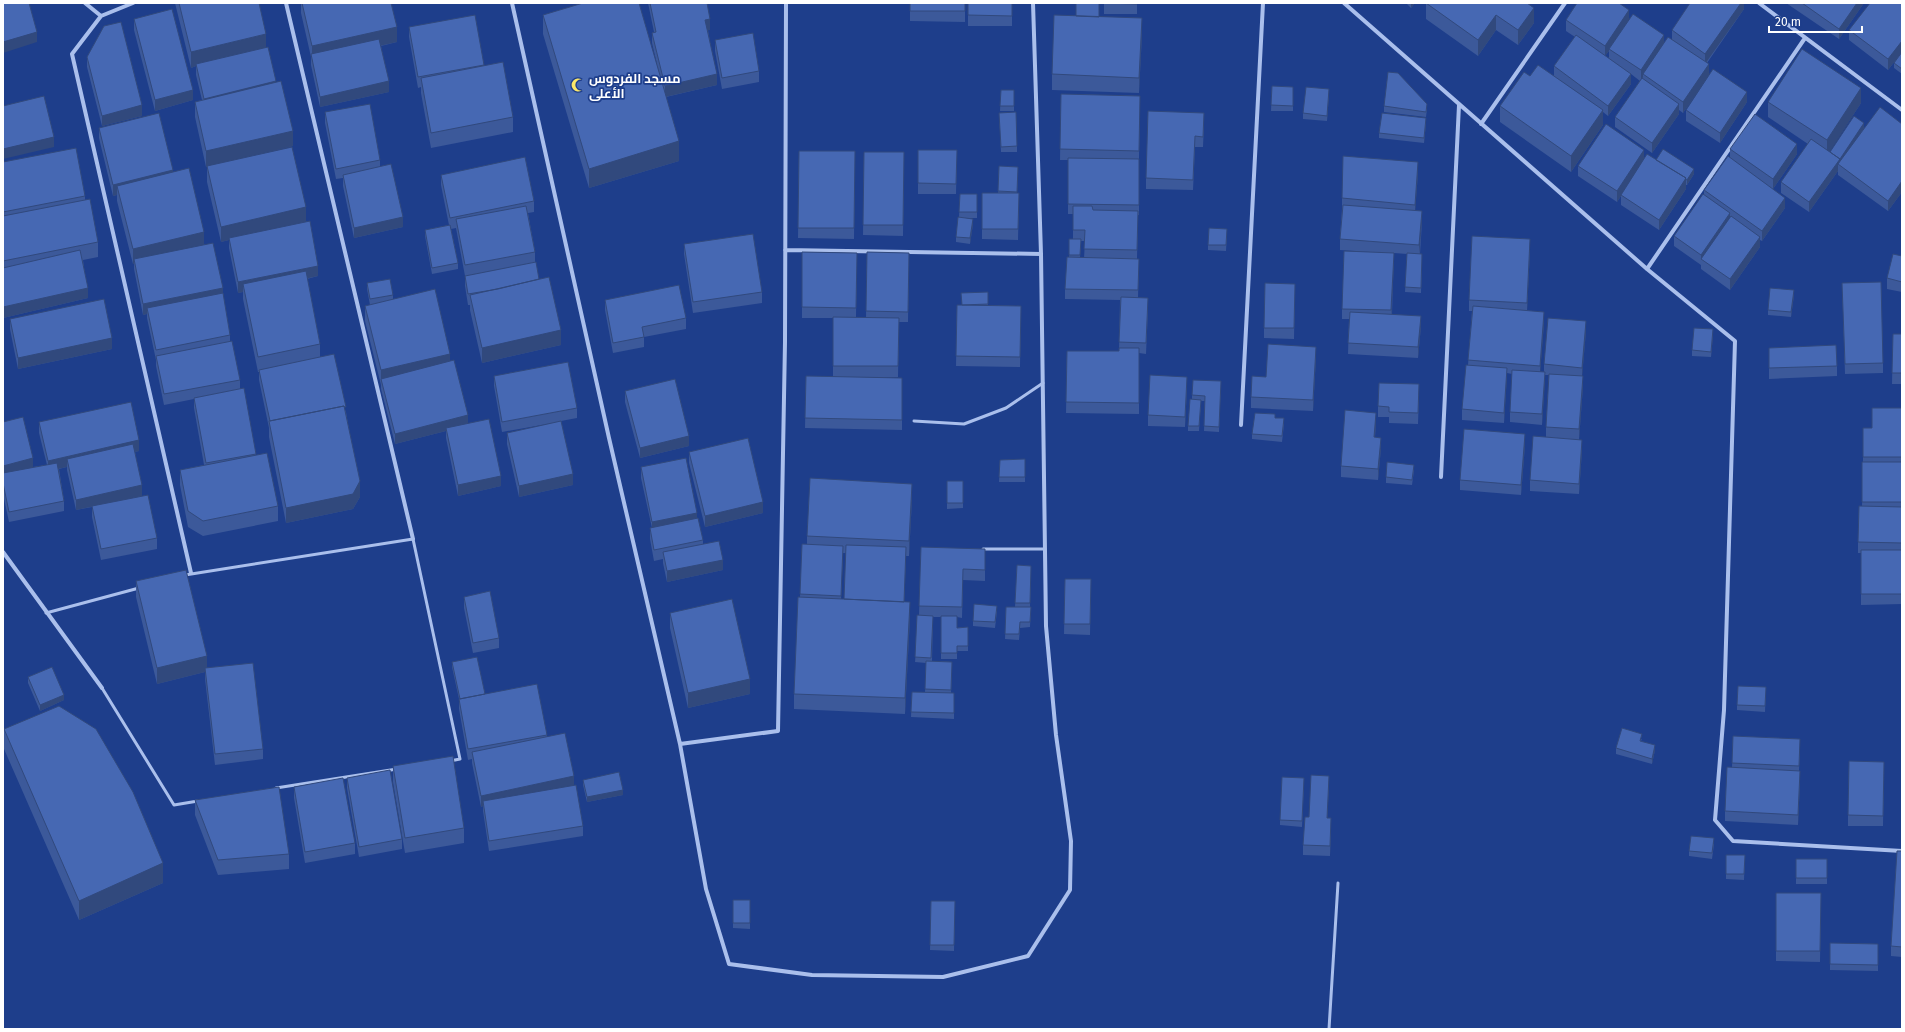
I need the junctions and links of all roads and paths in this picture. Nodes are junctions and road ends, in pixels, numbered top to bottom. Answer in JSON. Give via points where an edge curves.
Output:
{"nodes":[{"id":1,"x":85,"y":3,"type":"edge"},
{"id":2,"x":133,"y":3,"type":"edge"},
{"id":3,"x":286,"y":3,"type":"edge"},
{"id":4,"x":512,"y":3,"type":"edge"},
{"id":5,"x":786,"y":3,"type":"edge"},
{"id":6,"x":1033,"y":3,"type":"edge"},
{"id":7,"x":1263,"y":3,"type":"edge"},
{"id":8,"x":1344,"y":3,"type":"edge"},
{"id":9,"x":1565,"y":3,"type":"edge"},
{"id":10,"x":1759,"y":3,"type":"edge"},
{"id":11,"x":102,"y":16,"type":"junction"},
{"id":12,"x":1805,"y":38,"type":"junction"},
{"id":13,"x":1459,"y":105,"type":"junction"},
{"id":14,"x":1902,"y":110,"type":"edge"},
{"id":15,"x":1480,"y":124,"type":"junction"},
{"id":16,"x":785,"y":250,"type":"junction"},
{"id":17,"x":1041,"y":254,"type":"junction"},
{"id":18,"x":1647,"y":269,"type":"junction"},
{"id":19,"x":1043,"y":383,"type":"junction"},
{"id":20,"x":914,"y":421,"type":"dead end"},
{"id":21,"x":1241,"y":425,"type":"dead end"},
{"id":22,"x":1441,"y":477,"type":"dead end"},
{"id":23,"x":413,"y":539,"type":"junction"},
{"id":24,"x":977,"y":549,"type":"edge"},
{"id":25,"x":1045,"y":549,"type":"junction"},
{"id":26,"x":3,"y":552,"type":"edge"},
{"id":27,"x":191,"y":573,"type":"junction"},
{"id":28,"x":183,"y":575,"type":"edge"},
{"id":29,"x":145,"y":586,"type":"edge"},
{"id":30,"x":46,"y":613,"type":"junction"},
{"id":31,"x":102,"y":688,"type":"joint"},
{"id":32,"x":680,"y":744,"type":"junction"},
{"id":33,"x":445,"y":762,"type":"edge"},
{"id":34,"x":398,"y":769,"type":"edge"},
{"id":35,"x":275,"y":788,"type":"edge"},
{"id":36,"x":205,"y":800,"type":"edge"},
{"id":37,"x":1902,"y":851,"type":"edge"},
{"id":38,"x":1338,"y":883,"type":"dead end"},
{"id":39,"x":1329,"y":1029,"type":"edge"}],
"edges":[{"from":1,"to":11,"type":"street"},
{"from":2,"to":11,"type":"street"},
{"from":3,"to":23,"type":"street"},
{"from":4,"to":32,"type":"street"},
{"from":5,"to":16,"type":"street"},
{"from":6,"to":17,"type":"street"},
{"from":7,"to":21,"type":"street"},
{"from":8,"to":13,"type":"street"},
{"from":9,"to":15,"type":"street"},
{"from":10,"to":12,"type":"street"},
{"from":11,"to":27,"type":"street","via":[[72,54]]},
{"from":12,"to":14,"type":"street"},
{"from":12,"to":18,"type":"street"},
{"from":13,"to":15,"type":"street"},
{"from":13,"to":22,"type":"street"},
{"from":15,"to":18,"type":"street"},
{"from":16,"to":17,"type":"street"},
{"from":16,"to":32,"type":"street","via":[[778,732]]},
{"from":17,"to":19,"type":"street"},
{"from":18,"to":37,"type":"street","via":[[1735,341],[1724,710],[1715,820],[1733,841]]},
{"from":19,"to":20,"type":"lane","via":[[1006,408],[964,424]]},
{"from":19,"to":25,"type":"street"},
{"from":23,"to":27,"type":"lane"},
{"from":23,"to":33,"type":"lane","via":[[460,759]]},
{"from":24,"to":25,"type":"lane"},
{"from":25,"to":32,"type":"street","via":[[1046,626],[1056,735],[1071,841],[1070,890],[1028,956],[943,977],[812,975],[729,964],[706,889]]},
{"from":26,"to":30,"type":"street"},
{"from":27,"to":28,"type":"lane"},
{"from":29,"to":30,"type":"lane"},
{"from":30,"to":31,"type":"street"},
{"from":31,"to":36,"type":"lane","via":[[174,804]]},
{"from":34,"to":35,"type":"lane"},
{"from":38,"to":39,"type":"lane"}]}
